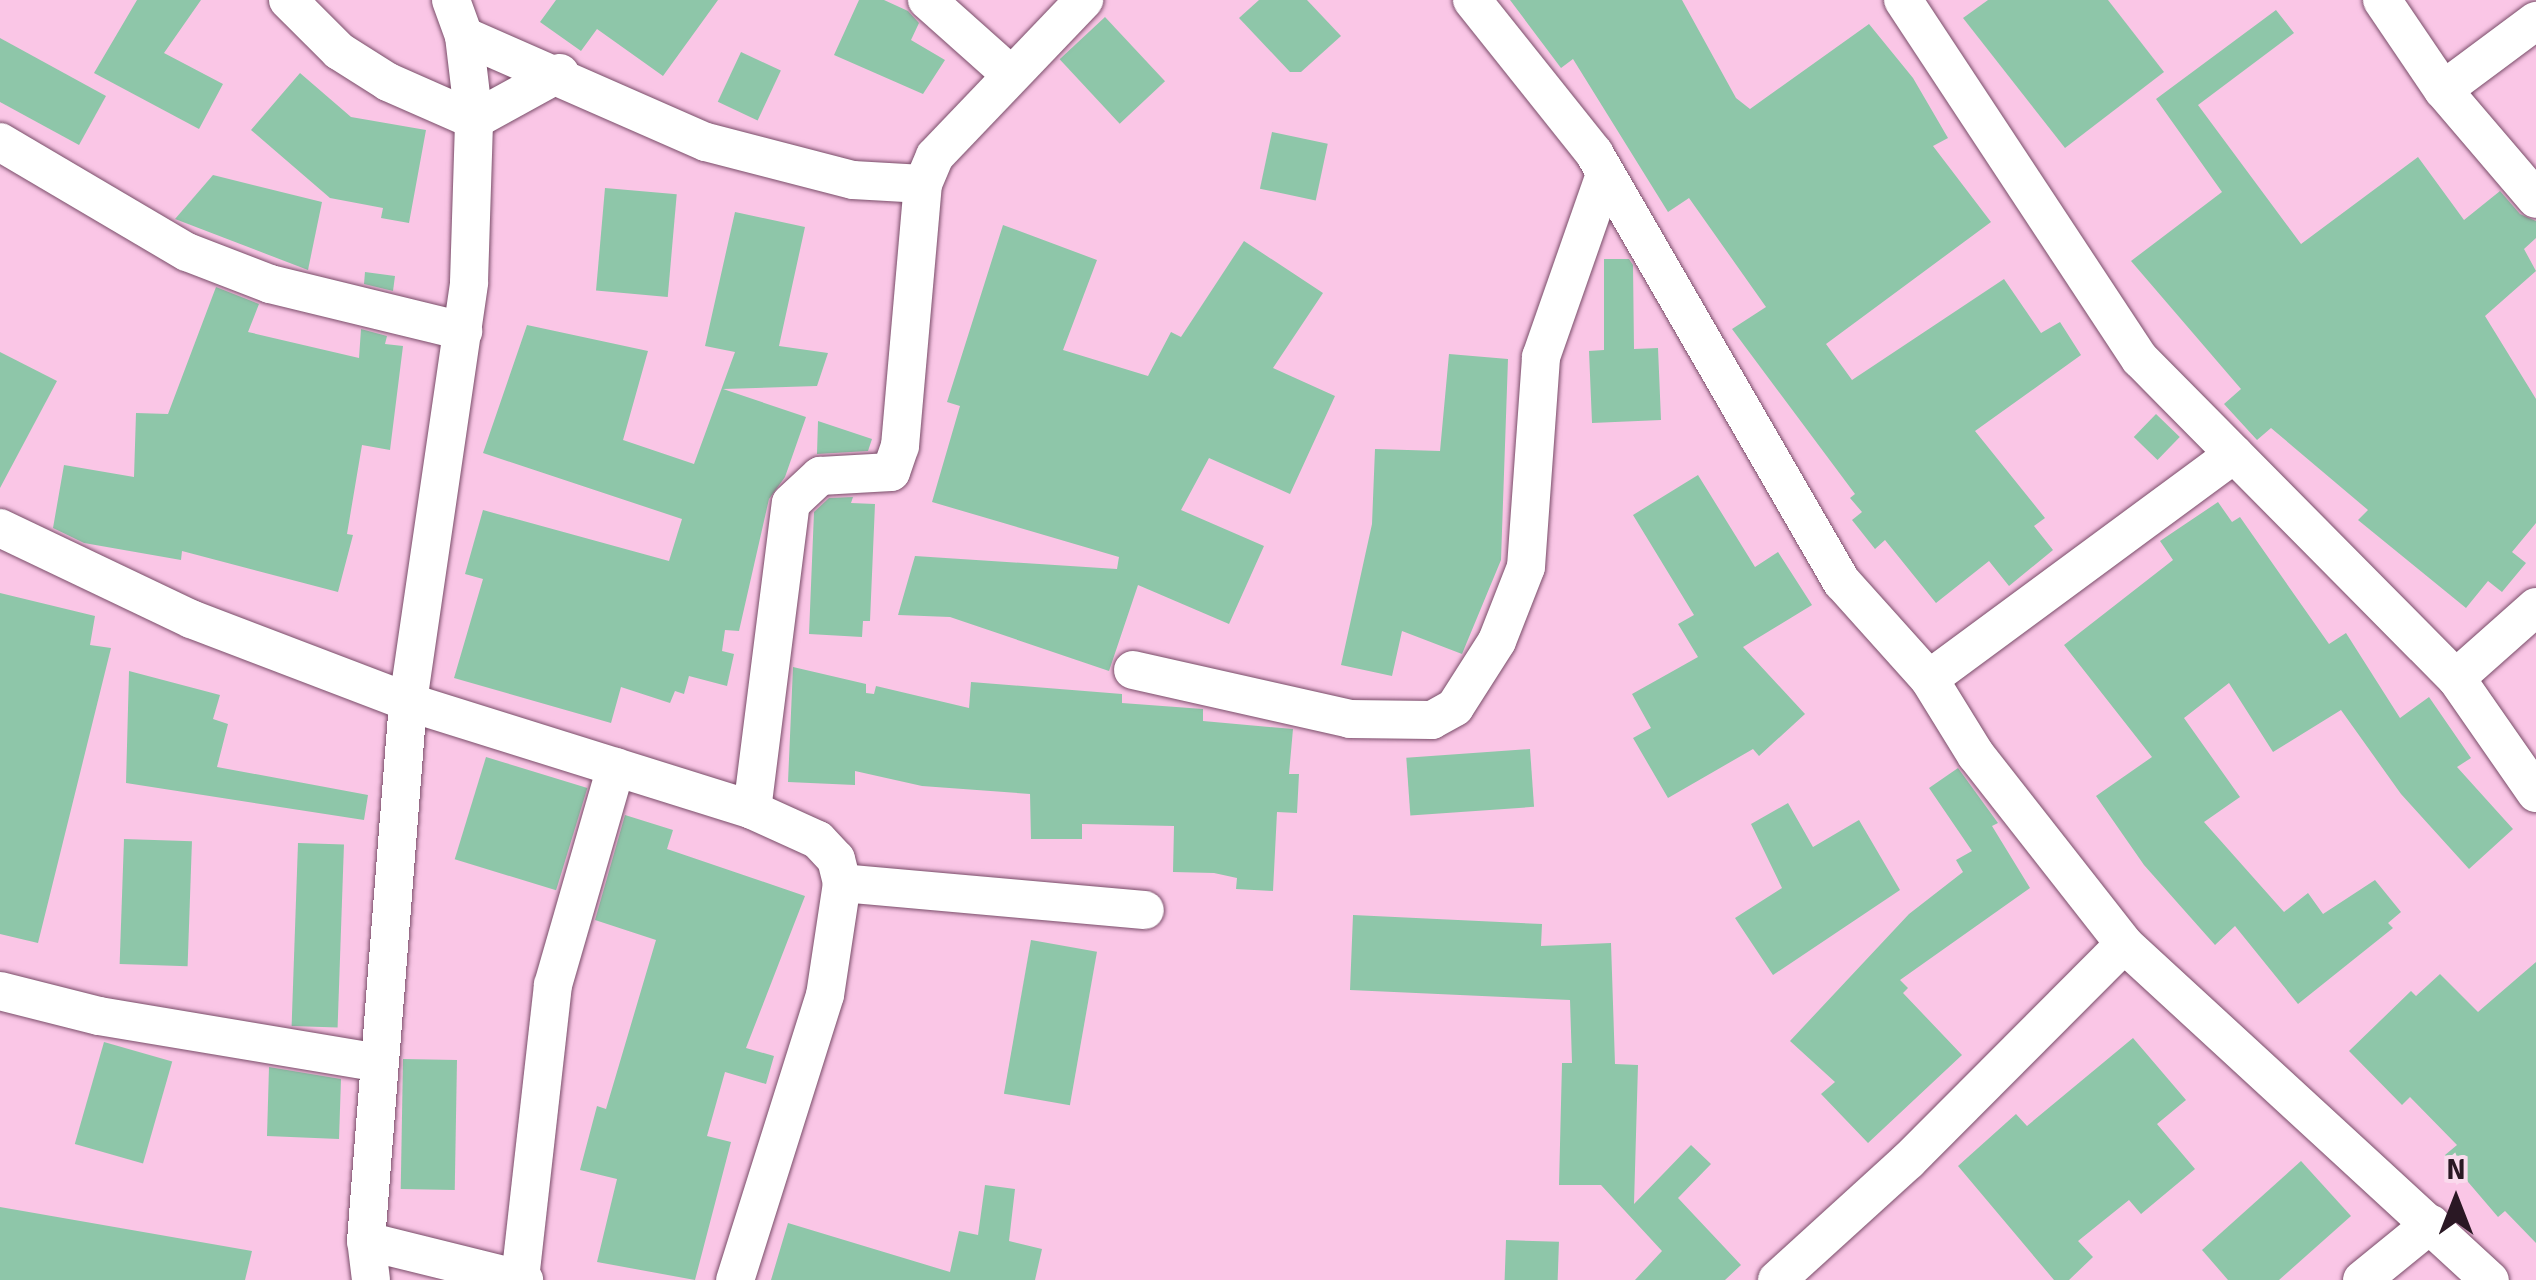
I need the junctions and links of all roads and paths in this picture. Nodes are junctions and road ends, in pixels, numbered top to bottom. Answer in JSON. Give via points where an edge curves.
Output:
{"nodes":[{"id":1,"x":288,"y":0,"type":"edge"},
{"id":2,"x":451,"y":0,"type":"edge"},
{"id":3,"x":927,"y":0,"type":"edge"},
{"id":4,"x":1084,"y":0,"type":"edge"},
{"id":5,"x":1472,"y":0,"type":"edge"},
{"id":6,"x":1903,"y":0,"type":"edge"},
{"id":7,"x":2382,"y":0,"type":"edge"},
{"id":8,"x":2536,"y":20,"type":"edge"},
{"id":9,"x":464,"y":36,"type":"junction"},
{"id":10,"x":560,"y":72,"type":"junction"},
{"id":11,"x":1009,"y":72,"type":"junction"},
{"id":12,"x":2442,"y":90,"type":"junction"},
{"id":13,"x":474,"y":120,"type":"junction"},
{"id":14,"x":0,"y":142,"type":"edge"},
{"id":15,"x":1606,"y":174,"type":"junction"},
{"id":16,"x":923,"y":184,"type":"junction"},
{"id":17,"x":2536,"y":198,"type":"edge"},
{"id":18,"x":463,"y":331,"type":"junction"},
{"id":19,"x":2234,"y":454,"type":"junction"},
{"id":20,"x":0,"y":528,"type":"edge"},
{"id":21,"x":2536,"y":607,"type":"edge"},
{"id":22,"x":1133,"y":670,"type":"dead end"},
{"id":23,"x":2456,"y":678,"type":"junction"},
{"id":24,"x":1928,"y":679,"type":"junction"},
{"id":25,"x":408,"y":702,"type":"junction"},
{"id":26,"x":616,"y":767,"type":"junction"},
{"id":27,"x":2536,"y":793,"type":"edge"},
{"id":28,"x":752,"y":810,"type":"junction"},
{"id":29,"x":842,"y":883,"type":"junction"},
{"id":30,"x":1144,"y":910,"type":"dead end"},
{"id":31,"x":2124,"y":944,"type":"junction"},
{"id":32,"x":0,"y":991,"type":"edge"},
{"id":33,"x":380,"y":1063,"type":"junction"},
{"id":34,"x":2431,"y":1224,"type":"junction"},
{"id":35,"x":366,"y":1241,"type":"junction"},
{"id":36,"x":371,"y":1280,"type":"edge"},
{"id":37,"x":522,"y":1280,"type":"edge"},
{"id":38,"x":734,"y":1280,"type":"edge"},
{"id":39,"x":1776,"y":1280,"type":"edge"},
{"id":40,"x":2362,"y":1280,"type":"edge"},
{"id":41,"x":2490,"y":1280,"type":"edge"}],
"edges":[{"from":1,"to":13,"type":"street","via":[[355,62]]},
{"from":2,"to":9,"type":"street"},
{"from":3,"to":11,"type":"street"},
{"from":4,"to":11,"type":"street"},
{"from":5,"to":15,"type":"street"},
{"from":6,"to":19,"type":"street","via":[[2140,359]]},
{"from":7,"to":12,"type":"street"},
{"from":8,"to":12,"type":"street"},
{"from":9,"to":10,"type":"street"},
{"from":9,"to":13,"type":"street"},
{"from":10,"to":13,"type":"street"},
{"from":10,"to":16,"type":"street","via":[[706,142],[853,180]]},
{"from":11,"to":16,"type":"street","via":[[935,156]]},
{"from":12,"to":17,"type":"street"},
{"from":13,"to":18,"type":"street"},
{"from":14,"to":18,"type":"street","via":[[188,252],[270,284]]},
{"from":15,"to":22,"type":"street","via":[[1541,358],[1526,567],[1497,640],[1455,708],[1432,720],[1350,719]]},
{"from":15,"to":24,"type":"street","via":[[1832,566]]},
{"from":16,"to":28,"type":"street","via":[[900,446],[891,472],[820,476],[791,503]]},
{"from":18,"to":25,"type":"street"},
{"from":19,"to":23,"type":"street"},
{"from":19,"to":24,"type":"street"},
{"from":20,"to":25,"type":"street","via":[[191,619]]},
{"from":21,"to":23,"type":"street"},
{"from":23,"to":27,"type":"street"},
{"from":24,"to":31,"type":"street","via":[[1976,755]]},
{"from":25,"to":26,"type":"street"},
{"from":25,"to":33,"type":"street"},
{"from":26,"to":28,"type":"street"},
{"from":26,"to":37,"type":"street","via":[[553,984]]},
{"from":28,"to":29,"type":"street","via":[[818,840],[836,859]]},
{"from":29,"to":30,"type":"street"},
{"from":29,"to":38,"type":"street","via":[[826,995]]},
{"from":31,"to":34,"type":"street"},
{"from":31,"to":39,"type":"street","via":[[1908,1161]]},
{"from":32,"to":33,"type":"street","via":[[99,1016]]},
{"from":33,"to":35,"type":"street"},
{"from":34,"to":40,"type":"street"},
{"from":34,"to":41,"type":"street"},
{"from":35,"to":36,"type":"street"},
{"from":35,"to":37,"type":"street"}]}
